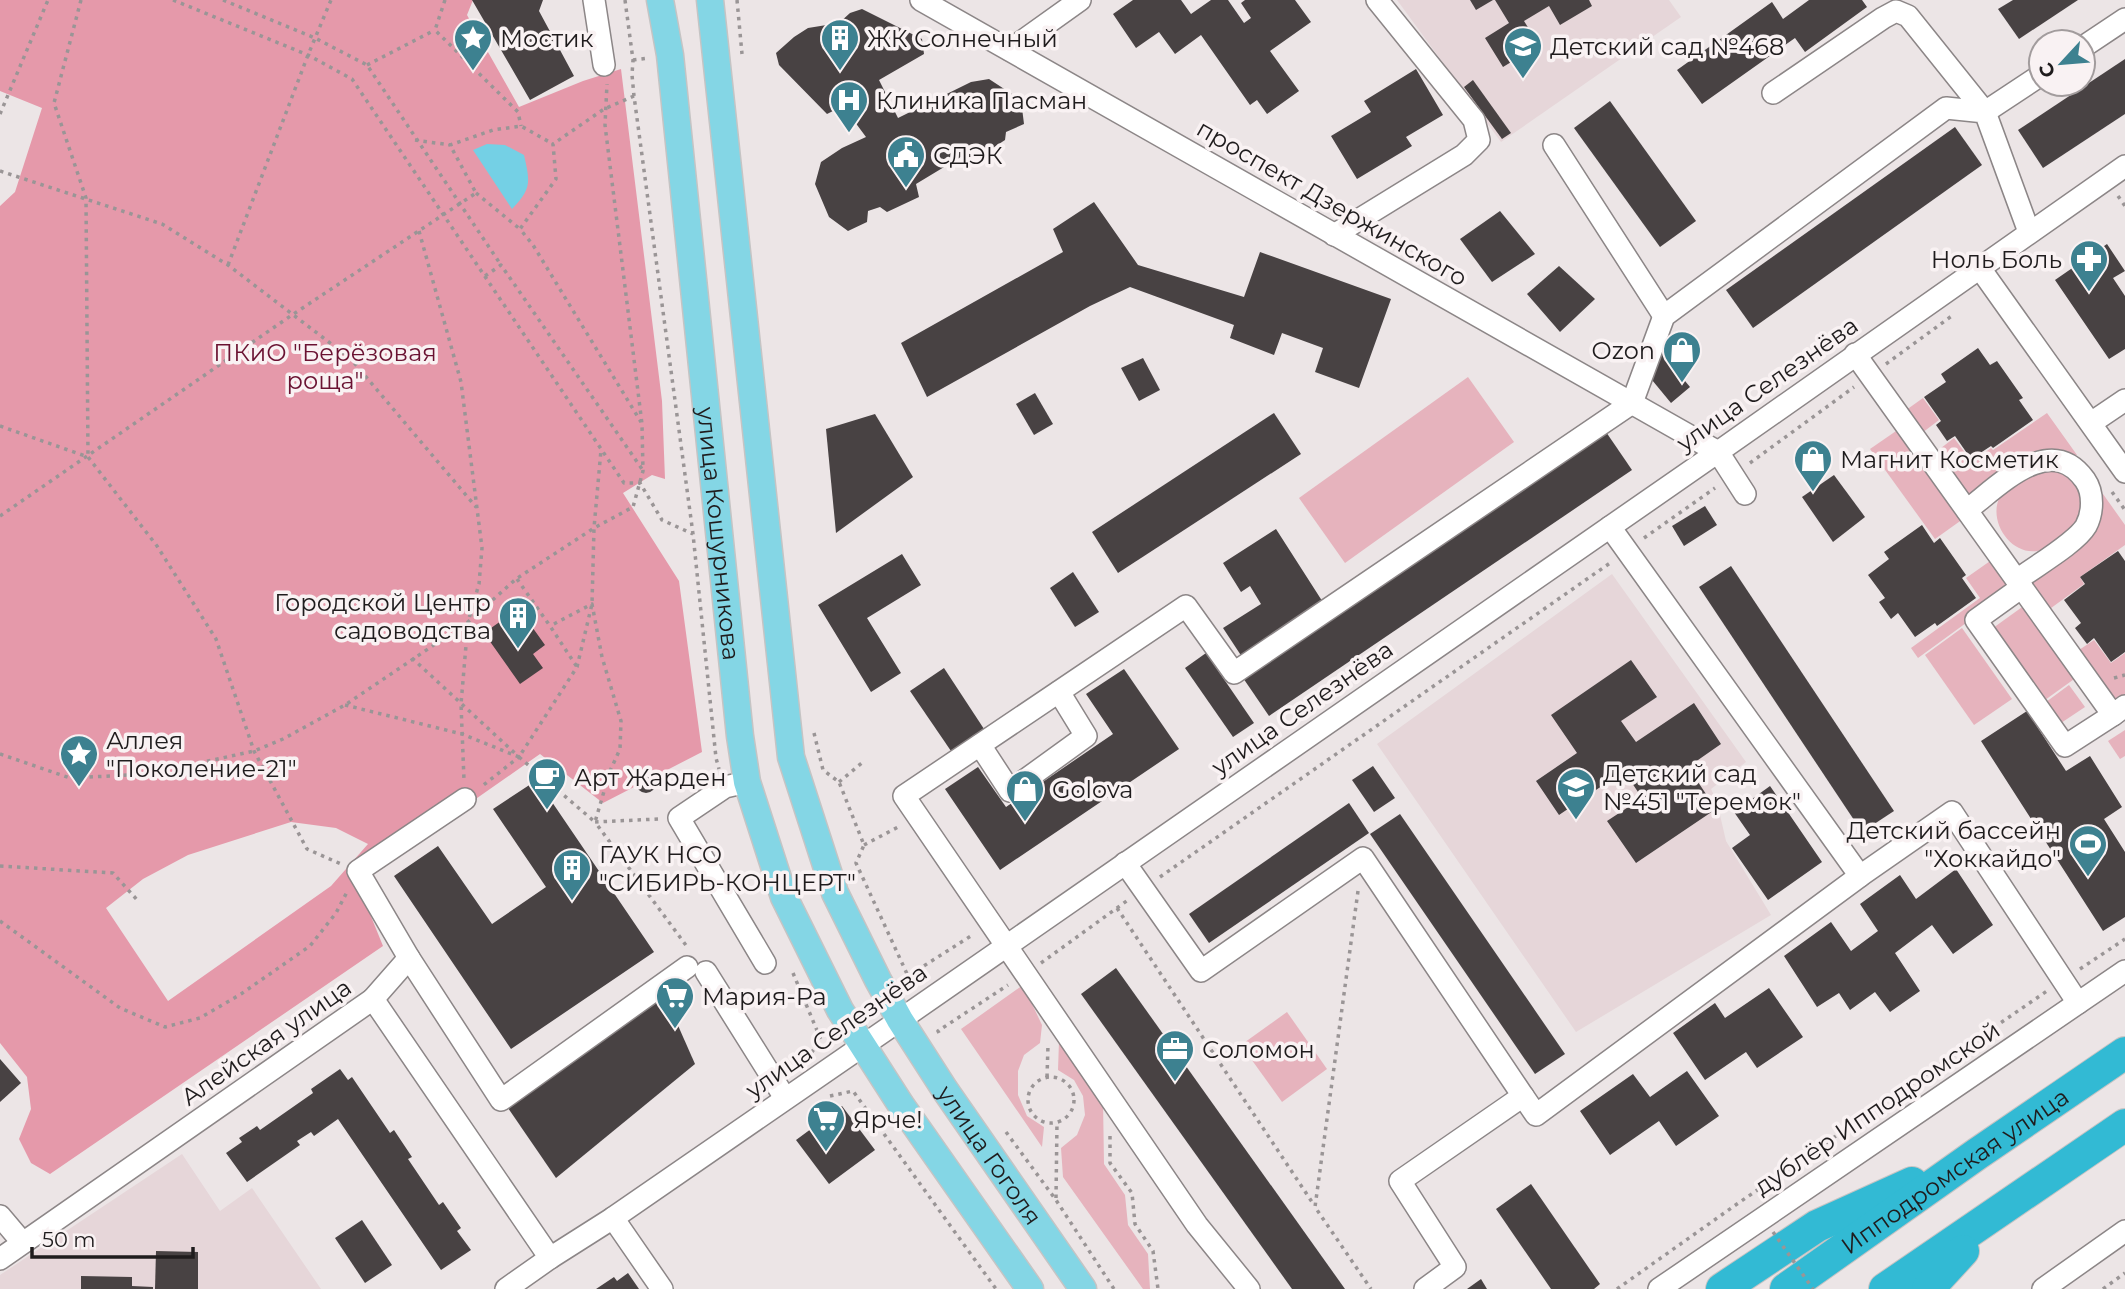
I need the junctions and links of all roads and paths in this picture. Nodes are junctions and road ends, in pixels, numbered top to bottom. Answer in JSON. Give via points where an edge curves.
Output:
{"nodes":[{"id":1,"x":48,"y":0,"type":"edge"},
{"id":2,"x":81,"y":0,"type":"edge"},
{"id":3,"x":173,"y":0,"type":"edge"},
{"id":4,"x":223,"y":0,"type":"edge"},
{"id":5,"x":331,"y":0,"type":"edge"},
{"id":6,"x":446,"y":0,"type":"edge"},
{"id":7,"x":594,"y":0,"type":"edge"},
{"id":8,"x":660,"y":0,"type":"edge"},
{"id":9,"x":709,"y":0,"type":"edge"},
{"id":10,"x":737,"y":0,"type":"edge"},
{"id":11,"x":921,"y":0,"type":"edge"},
{"id":12,"x":1080,"y":0,"type":"edge"},
{"id":13,"x":1377,"y":0,"type":"edge"},
{"id":14,"x":2125,"y":19,"type":"edge"},
{"id":15,"x":435,"y":30,"type":"junction"},
{"id":16,"x":315,"y":38,"type":"junction"},
{"id":17,"x":2097,"y":38,"type":"edge"},
{"id":18,"x":1010,"y":50,"type":"junction"},
{"id":19,"x":308,"y":55,"type":"junction"},
{"id":20,"x":742,"y":61,"type":"dead end"},
{"id":21,"x":367,"y":65,"type":"junction"},
{"id":22,"x":604,"y":65,"type":"joint"},
{"id":23,"x":2027,"y":84,"type":"edge"},
{"id":24,"x":1773,"y":93,"type":"dead end"},
{"id":25,"x":634,"y":96,"type":"dead end"},
{"id":26,"x":604,"y":109,"type":"junction"},
{"id":27,"x":1985,"y":112,"type":"junction"},
{"id":28,"x":0,"y":114,"type":"edge"},
{"id":29,"x":521,"y":126,"type":"junction"},
{"id":30,"x":415,"y":140,"type":"junction"},
{"id":31,"x":553,"y":144,"type":"junction"},
{"id":32,"x":450,"y":145,"type":"junction"},
{"id":33,"x":1554,"y":145,"type":"dead end"},
{"id":34,"x":2125,"y":166,"type":"edge"},
{"id":35,"x":0,"y":171,"type":"edge"},
{"id":36,"x":2115,"y":192,"type":"dead end"},
{"id":37,"x":476,"y":193,"type":"junction"},
{"id":38,"x":86,"y":198,"type":"junction"},
{"id":39,"x":459,"y":204,"type":"junction"},
{"id":40,"x":2125,"y":206,"type":"edge"},
{"id":41,"x":443,"y":215,"type":"junction"},
{"id":42,"x":520,"y":229,"type":"junction"},
{"id":43,"x":419,"y":231,"type":"junction"},
{"id":44,"x":2029,"y":232,"type":"junction"},
{"id":45,"x":1334,"y":235,"type":"junction"},
{"id":46,"x":228,"y":265,"type":"junction"},
{"id":47,"x":501,"y":265,"type":"junction"},
{"id":48,"x":1979,"y":267,"type":"junction"},
{"id":49,"x":485,"y":276,"type":"junction"},
{"id":50,"x":292,"y":315,"type":"junction"},
{"id":51,"x":1664,"y":316,"type":"junction"},
{"id":52,"x":1855,"y":354,"type":"junction"},
{"id":53,"x":2125,"y":400,"type":"edge"},
{"id":54,"x":1632,"y":404,"type":"junction"},
{"id":55,"x":2091,"y":423,"type":"junction"},
{"id":56,"x":642,"y":424,"type":"junction"},
{"id":57,"x":0,"y":426,"type":"edge"},
{"id":58,"x":601,"y":449,"type":"junction"},
{"id":59,"x":1717,"y":452,"type":"junction"},
{"id":60,"x":88,"y":457,"type":"junction"},
{"id":61,"x":643,"y":471,"type":"junction"},
{"id":62,"x":2125,"y":471,"type":"edge"},
{"id":63,"x":640,"y":483,"type":"junction"},
{"id":64,"x":1745,"y":494,"type":"dead end"},
{"id":65,"x":475,"y":507,"type":"junction"},
{"id":66,"x":1967,"y":510,"type":"junction"},
{"id":67,"x":0,"y":516,"type":"edge"},
{"id":68,"x":1609,"y":527,"type":"junction"},
{"id":69,"x":594,"y":528,"type":"junction"},
{"id":70,"x":693,"y":534,"type":"dead end"},
{"id":71,"x":1627,"y":551,"type":"junction"},
{"id":72,"x":516,"y":579,"type":"junction"},
{"id":73,"x":2020,"y":583,"type":"junction"},
{"id":74,"x":592,"y":604,"type":"junction"},
{"id":75,"x":468,"y":622,"type":"junction"},
{"id":76,"x":550,"y":626,"type":"junction"},
{"id":77,"x":412,"y":658,"type":"junction"},
{"id":78,"x":577,"y":667,"type":"junction"},
{"id":79,"x":1059,"y":692,"type":"junction"},
{"id":80,"x":461,"y":704,"type":"junction"},
{"id":81,"x":345,"y":705,"type":"junction"},
{"id":82,"x":2119,"y":710,"type":"edge"},
{"id":83,"x":812,"y":722,"type":"dead end"},
{"id":84,"x":462,"y":734,"type":"junction"},
{"id":85,"x":980,"y":745,"type":"junction"},
{"id":86,"x":254,"y":751,"type":"junction"},
{"id":87,"x":1,"y":755,"type":"edge"},
{"id":88,"x":519,"y":757,"type":"junction"},
{"id":89,"x":863,"y":762,"type":"dead end"},
{"id":90,"x":747,"y":782,"type":"junction"},
{"id":91,"x":839,"y":782,"type":"junction"},
{"id":92,"x":465,"y":799,"type":"junction"},
{"id":93,"x":918,"y":816,"type":"junction"},
{"id":94,"x":679,"y":818,"type":"junction"},
{"id":95,"x":595,"y":822,"type":"junction"},
{"id":96,"x":864,"y":845,"type":"junction"},
{"id":97,"x":1363,"y":858,"type":"junction"},
{"id":98,"x":1125,"y":863,"type":"junction"},
{"id":99,"x":0,"y":866,"type":"edge"},
{"id":100,"x":358,"y":871,"type":"junction"},
{"id":101,"x":1860,"y":876,"type":"junction"},
{"id":102,"x":1143,"y":889,"type":"junction"},
{"id":103,"x":139,"y":902,"type":"dead end"},
{"id":104,"x":1117,"y":908,"type":"junction"},
{"id":105,"x":0,"y":921,"type":"edge"},
{"id":106,"x":991,"y":923,"type":"junction"},
{"id":107,"x":2125,"y":939,"type":"edge"},
{"id":108,"x":1006,"y":945,"type":"junction"},
{"id":109,"x":409,"y":958,"type":"junction"},
{"id":110,"x":765,"y":963,"type":"dead end"},
{"id":111,"x":696,"y":969,"type":"junction"},
{"id":112,"x":2125,"y":971,"type":"edge"},
{"id":113,"x":1026,"y":974,"type":"junction"},
{"id":114,"x":2063,"y":980,"type":"junction"},
{"id":115,"x":373,"y":999,"type":"junction"},
{"id":116,"x":2078,"y":1003,"type":"junction"},
{"id":117,"x":900,"y":1020,"type":"junction"},
{"id":118,"x":944,"y":1043,"type":"dead end"},
{"id":119,"x":862,"y":1045,"type":"junction"},
{"id":120,"x":2125,"y":1053,"type":"edge"},
{"id":121,"x":1523,"y":1096,"type":"junction"},
{"id":122,"x":785,"y":1098,"type":"junction"},
{"id":123,"x":1110,"y":1099,"type":"junction"},
{"id":124,"x":819,"y":1103,"type":"dead end"},
{"id":125,"x":998,"y":1122,"type":"dead end"},
{"id":126,"x":1057,"y":1122,"type":"junction"},
{"id":127,"x":2125,"y":1125,"type":"edge"},
{"id":128,"x":1977,"y":1154,"type":"junction"},
{"id":129,"x":1056,"y":1200,"type":"junction"},
{"id":130,"x":1315,"y":1207,"type":"junction"},
{"id":131,"x":2000,"y":1211,"type":"junction"},
{"id":132,"x":0,"y":1216,"type":"edge"},
{"id":133,"x":613,"y":1218,"type":"junction"},
{"id":134,"x":2125,"y":1231,"type":"edge"},
{"id":135,"x":1773,"y":1232,"type":"dead end"},
{"id":136,"x":22,"y":1242,"type":"junction"},
{"id":137,"x":550,"y":1258,"type":"junction"},
{"id":138,"x":0,"y":1259,"type":"edge"},
{"id":139,"x":2125,"y":1273,"type":"edge"},
{"id":140,"x":506,"y":1289,"type":"edge"},
{"id":141,"x":662,"y":1289,"type":"edge"},
{"id":142,"x":996,"y":1289,"type":"edge"},
{"id":143,"x":1030,"y":1289,"type":"edge"},
{"id":144,"x":1083,"y":1289,"type":"edge"},
{"id":145,"x":1114,"y":1289,"type":"edge"},
{"id":146,"x":1158,"y":1289,"type":"edge"},
{"id":147,"x":1249,"y":1289,"type":"edge"},
{"id":148,"x":1371,"y":1289,"type":"edge"},
{"id":149,"x":1425,"y":1289,"type":"edge"},
{"id":150,"x":1617,"y":1289,"type":"edge"},
{"id":151,"x":1659,"y":1289,"type":"edge"},
{"id":152,"x":1722,"y":1289,"type":"edge"},
{"id":153,"x":1786,"y":1289,"type":"edge"},
{"id":154,"x":1813,"y":1289,"type":"edge"},
{"id":155,"x":1885,"y":1289,"type":"edge"},
{"id":156,"x":1928,"y":1289,"type":"edge"},
{"id":157,"x":2043,"y":1289,"type":"edge"},
{"id":158,"x":2103,"y":1289,"type":"edge"}],
"edges":[{"from":1,"to":28,"type":"path"},
{"from":2,"to":38,"type":"path","via":[[54,103]]},
{"from":3,"to":19,"type":"path"},
{"from":4,"to":16,"type":"path"},
{"from":5,"to":16,"type":"path"},
{"from":6,"to":15,"type":"path"},
{"from":7,"to":22,"type":"street"},
{"from":8,"to":90,"type":"main road","name":"улица Кошурникова","via":[[670,55]]},
{"from":9,"to":117,"type":"main road","name":"улица Кошурникова","via":[[791,757],[835,893]]},
{"from":10,"to":20,"type":"path"},
{"from":11,"to":18,"type":"street","name":"проспект Дзержинского"},
{"from":12,"to":18,"type":"street"},
{"from":13,"to":45,"type":"street","via":[[1474,120],[1479,140],[1464,155]]},
{"from":14,"to":17,"type":"street"},
{"from":15,"to":21,"type":"path"},
{"from":15,"to":29,"type":"path","via":[[518,113]]},
{"from":16,"to":19,"type":"path"},
{"from":16,"to":21,"type":"path"},
{"from":18,"to":45,"type":"street","name":"проспект Дзержинского"},
{"from":19,"to":41,"type":"path","via":[[352,79]]},
{"from":19,"to":46,"type":"path"},
{"from":21,"to":30,"type":"path"},
{"from":22,"to":26,"type":"path"},
{"from":23,"to":27,"type":"street"},
{"from":24,"to":27,"type":"street","via":[[1896,11],[1908,16]]},
{"from":25,"to":26,"type":"path"},
{"from":26,"to":31,"type":"path"},
{"from":26,"to":56,"type":"path"},
{"from":27,"to":44,"type":"street"},
{"from":27,"to":51,"type":"street","via":[[1946,108]]},
{"from":29,"to":31,"type":"path"},
{"from":29,"to":32,"type":"path"},
{"from":30,"to":32,"type":"path"},
{"from":30,"to":39,"type":"path"},
{"from":31,"to":42,"type":"path","via":[[556,179]]},
{"from":32,"to":37,"type":"path"},
{"from":33,"to":51,"type":"street"},
{"from":34,"to":44,"type":"street","name":"улица Селезнёва"},
{"from":35,"to":38,"type":"path"},
{"from":36,"to":40,"type":"path"},
{"from":37,"to":39,"type":"path"},
{"from":37,"to":42,"type":"path"},
{"from":38,"to":46,"type":"path","via":[[162,224]]},
{"from":38,"to":60,"type":"path"},
{"from":39,"to":41,"type":"path"},
{"from":39,"to":47,"type":"path"},
{"from":41,"to":43,"type":"path"},
{"from":41,"to":49,"type":"path"},
{"from":42,"to":56,"type":"path"},
{"from":43,"to":50,"type":"path"},
{"from":43,"to":65,"type":"path","via":[[461,382]]},
{"from":44,"to":48,"type":"street","name":"улица Селезнёва"},
{"from":45,"to":54,"type":"street","name":"проспект Дзержинского"},
{"from":46,"to":50,"type":"path"},
{"from":47,"to":49,"type":"path"},
{"from":47,"to":61,"type":"path"},
{"from":48,"to":52,"type":"street","name":"улица Селезнёва"},
{"from":48,"to":55,"type":"street"},
{"from":49,"to":58,"type":"path"},
{"from":50,"to":60,"type":"path"},
{"from":50,"to":65,"type":"path","via":[[351,359]]},
{"from":51,"to":54,"type":"street"},
{"from":52,"to":59,"type":"street","name":"улица Селезнёва"},
{"from":52,"to":66,"type":"street"},
{"from":53,"to":55,"type":"street"},
{"from":54,"to":59,"type":"street","name":"проспект Дзержинского"},
{"from":54,"to":79,"type":"street","via":[[1234,673],[1186,606]]},
{"from":55,"to":62,"type":"street"},
{"from":56,"to":61,"type":"path"},
{"from":57,"to":60,"type":"path"},
{"from":58,"to":63,"type":"path","via":[[624,483]]},
{"from":58,"to":69,"type":"path"},
{"from":59,"to":64,"type":"street"},
{"from":59,"to":68,"type":"street","name":"улица Селезнёва"},
{"from":60,"to":67,"type":"path"},
{"from":60,"to":86,"type":"path","via":[[157,546],[216,639]]},
{"from":61,"to":63,"type":"path"},
{"from":63,"to":69,"type":"path","via":[[633,507]]},
{"from":63,"to":70,"type":"path","via":[[662,520]]},
{"from":65,"to":75,"type":"path","via":[[482,548],[479,584]]},
{"from":66,"to":73,"type":"street"},
{"from":66,"to":73,"type":"street","via":[[2040,461],[2053,459],[2080,472],[2092,499],[2085,528]]},
{"from":68,"to":71,"type":"street"},
{"from":68,"to":98,"type":"street","name":"улица Селезнёва"},
{"from":69,"to":72,"type":"path"},
{"from":69,"to":74,"type":"path"},
{"from":71,"to":101,"type":"street"},
{"from":71,"to":102,"type":"path"},
{"from":72,"to":75,"type":"path"},
{"from":72,"to":76,"type":"path"},
{"from":73,"to":82,"type":"street"},
{"from":73,"to":82,"type":"street","via":[[1976,620],[2065,746]]},
{"from":74,"to":76,"type":"path"},
{"from":74,"to":78,"type":"path"},
{"from":74,"to":95,"type":"path","via":[[621,721],[620,749]]},
{"from":75,"to":77,"type":"path"},
{"from":75,"to":80,"type":"path"},
{"from":76,"to":78,"type":"path"},
{"from":77,"to":80,"type":"path"},
{"from":77,"to":81,"type":"path"},
{"from":78,"to":88,"type":"path"},
{"from":79,"to":85,"type":"street"},
{"from":79,"to":85,"type":"street","via":[[1086,736],[1010,791]]},
{"from":80,"to":84,"type":"path"},
{"from":80,"to":88,"type":"path"},
{"from":81,"to":84,"type":"path"},
{"from":81,"to":86,"type":"path"},
{"from":83,"to":91,"type":"path","via":[[823,770]]},
{"from":84,"to":88,"type":"path"},
{"from":84,"to":92,"type":"path"},
{"from":85,"to":93,"type":"street","via":[[904,796]]},
{"from":86,"to":87,"type":"path","via":[[149,774],[70,778]]},
{"from":86,"to":100,"type":"path","via":[[307,849]]},
{"from":88,"to":92,"type":"path"},
{"from":88,"to":95,"type":"path"},
{"from":89,"to":91,"type":"path"},
{"from":90,"to":94,"type":"street","via":[[725,787]]},
{"from":90,"to":119,"type":"main road","name":"улица Кошурникова","via":[[784,897]]},
{"from":91,"to":96,"type":"path"},
{"from":92,"to":100,"type":"street"},
{"from":93,"to":96,"type":"path"},
{"from":93,"to":106,"type":"street"},
{"from":94,"to":95,"type":"path"},
{"from":94,"to":110,"type":"street"},
{"from":95,"to":111,"type":"path"},
{"from":96,"to":106,"type":"path","via":[[856,863],[908,976]]},
{"from":97,"to":102,"type":"street","via":[[1201,971]]},
{"from":97,"to":121,"type":"street"},
{"from":97,"to":130,"type":"path"},
{"from":98,"to":102,"type":"street"},
{"from":98,"to":108,"type":"street","name":"улица Селезнёва"},
{"from":99,"to":103,"type":"path","via":[[113,873]]},
{"from":100,"to":105,"type":"path","via":[[336,913],[310,946],[200,1018],[165,1027],[120,1008]]},
{"from":100,"to":109,"type":"street"},
{"from":101,"to":114,"type":"street","via":[[1952,812]]},
{"from":101,"to":121,"type":"street","via":[[1536,1115]]},
{"from":102,"to":104,"type":"path"},
{"from":104,"to":113,"type":"path"},
{"from":104,"to":130,"type":"path"},
{"from":106,"to":108,"type":"street"},
{"from":107,"to":114,"type":"path"},
{"from":108,"to":113,"type":"street"},
{"from":108,"to":117,"type":"street","name":"улица Селезнёва"},
{"from":109,"to":111,"type":"street","via":[[501,1100]]},
{"from":109,"to":115,"type":"street"},
{"from":111,"to":122,"type":"street"},
{"from":112,"to":116,"type":"street","name":"дублёр Ипподромской"},
{"from":113,"to":118,"type":"path","via":[[937,1031]]},
{"from":113,"to":123,"type":"street"},
{"from":114,"to":116,"type":"street"},
{"from":114,"to":150,"type":"path"},
{"from":115,"to":136,"type":"street","name":"Алейская улица"},
{"from":115,"to":137,"type":"street","name":"Алейская улица"},
{"from":116,"to":151,"type":"street","name":"дублёр Ипподромской"},
{"from":117,"to":119,"type":"street","name":"улица Селезнёва"},
{"from":117,"to":144,"type":"main road","name":"улица Гоголя"},
{"from":119,"to":122,"type":"street","name":"улица Селезнёва"},
{"from":119,"to":143,"type":"main road","name":"улица Гоголя"},
{"from":120,"to":128,"type":"highway","name":"Ипподромская улица"},
{"from":121,"to":149,"type":"street","via":[[1400,1181],[1455,1267]]},
{"from":122,"to":133,"type":"street","name":"улица Селезнёва"},
{"from":123,"to":146,"type":"path","via":[[1111,1163],[1132,1194],[1135,1224],[1153,1251]]},
{"from":123,"to":147,"type":"street","via":[[1197,1225]]},
{"from":124,"to":142,"type":"path","via":[[831,1095],[853,1091]]},
{"from":125,"to":129,"type":"path"},
{"from":126,"to":126,"type":"path","via":[[1069,1114],[1074,1099],[1062,1080],[1047,1077],[1034,1084],[1028,1105],[1036,1118]]},
{"from":126,"to":129,"type":"path"},
{"from":127,"to":131,"type":"highway"},
{"from":128,"to":152,"type":"highway","via":[[1817,1226]]},
{"from":128,"to":153,"type":"highway","name":"Ипподромская улица"},
{"from":129,"to":145,"type":"path"},
{"from":130,"to":148,"type":"path"},
{"from":131,"to":155,"type":"highway"},
{"from":131,"to":156,"type":"highway"},
{"from":132,"to":136,"type":"street"},
{"from":133,"to":137,"type":"street","name":"улица Селезнёва"},
{"from":133,"to":141,"type":"street"},
{"from":134,"to":157,"type":"street"},
{"from":135,"to":154,"type":"path","bridge":true},
{"from":136,"to":138,"type":"street","name":"Алейская улица"},
{"from":137,"to":140,"type":"street","name":"улица Селезнёва"},
{"from":139,"to":158,"type":"path"}]}
